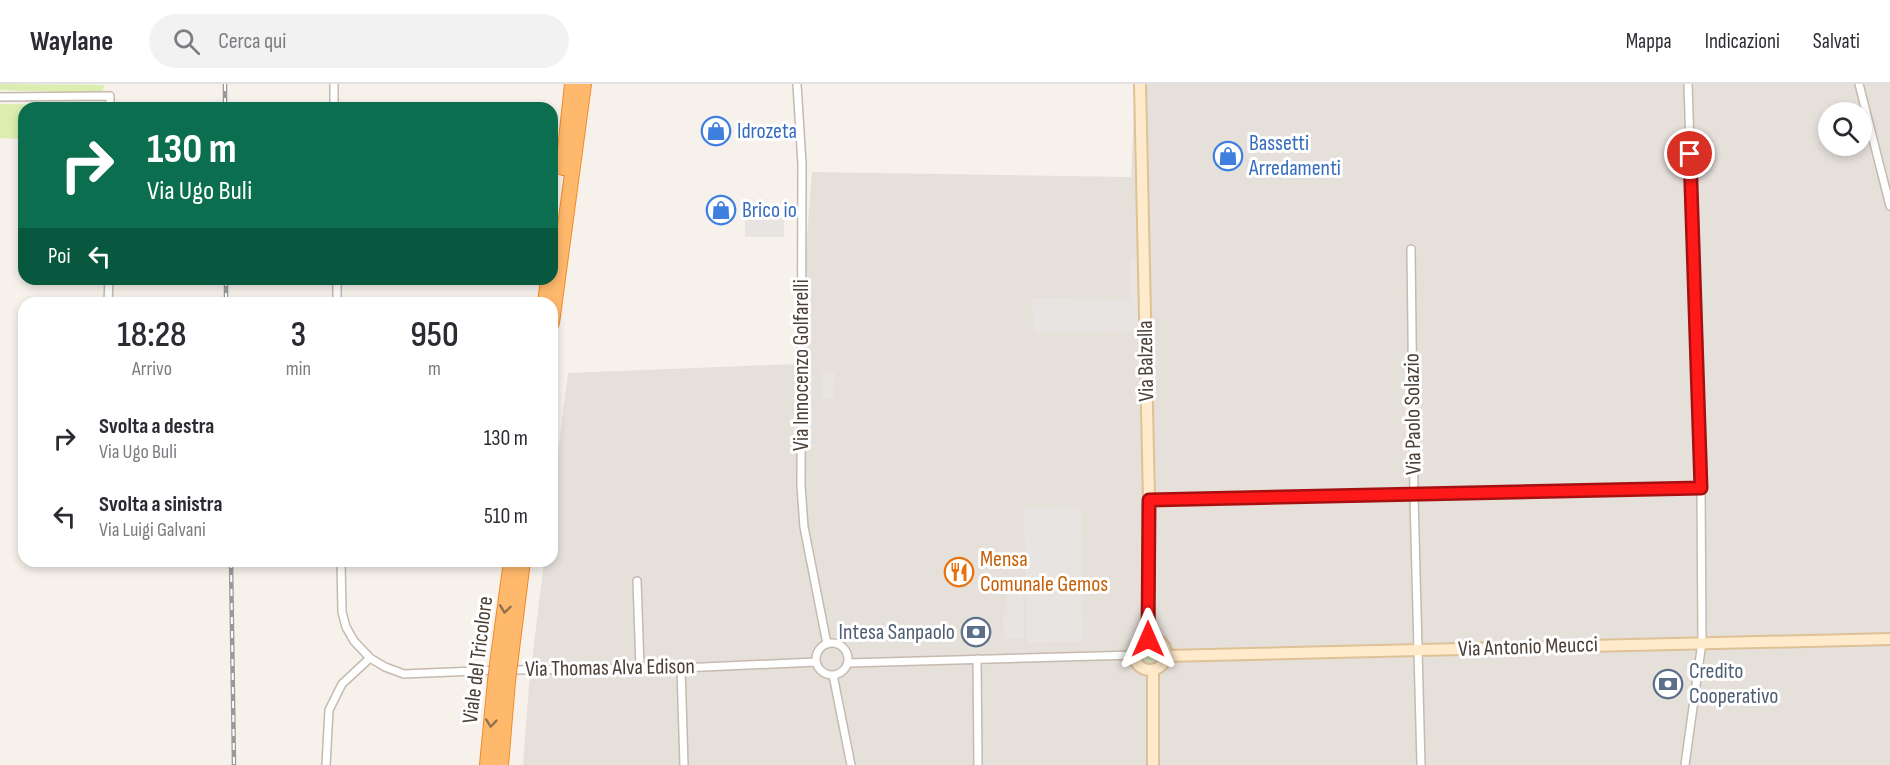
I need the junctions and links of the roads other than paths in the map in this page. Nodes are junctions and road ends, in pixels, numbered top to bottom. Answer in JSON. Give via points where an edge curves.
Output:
{"nodes":[{"id":1,"x":334,"y":84,"type":"edge"},
{"id":2,"x":572,"y":84,"type":"edge"},
{"id":3,"x":584,"y":84,"type":"edge"},
{"id":4,"x":797,"y":84,"type":"edge"},
{"id":5,"x":1140,"y":84,"type":"edge"},
{"id":6,"x":1688,"y":84,"type":"edge"},
{"id":7,"x":1859,"y":84,"type":"edge"},
{"id":8,"x":0,"y":97,"type":"edge"},
{"id":9,"x":110,"y":102,"type":"edge"},
{"id":10,"x":334,"y":102,"type":"edge"},
{"id":11,"x":558,"y":202,"type":"edge"},
{"id":12,"x":1890,"y":206,"type":"edge"},
{"id":13,"x":1411,"y":249,"type":"dead end"},
{"id":14,"x":558,"y":278,"type":"edge"},
{"id":15,"x":1701,"y":488,"type":"junction"},
{"id":16,"x":1414,"y":496,"type":"junction"},
{"id":17,"x":1149,"y":500,"type":"junction"},
{"id":18,"x":341,"y":567,"type":"edge"},
{"id":19,"x":511,"y":567,"type":"edge"},
{"id":20,"x":522,"y":567,"type":"edge"},
{"id":21,"x":637,"y":580,"type":"dead end"},
{"id":22,"x":1890,"y":638,"type":"edge"},
{"id":23,"x":1148,"y":639,"type":"junction"},
{"id":24,"x":1702,"y":642,"type":"junction"},
{"id":25,"x":827,"y":644,"type":"junction"},
{"id":26,"x":1418,"y":650,"type":"junction"},
{"id":27,"x":1135,"y":655,"type":"junction"},
{"id":28,"x":1166,"y":656,"type":"junction"},
{"id":29,"x":505,"y":657,"type":"junction"},
{"id":30,"x":370,"y":658,"type":"junction"},
{"id":31,"x":977,"y":659,"type":"junction"},
{"id":32,"x":816,"y":662,"type":"junction"},
{"id":33,"x":848,"y":663,"type":"junction"},
{"id":34,"x":640,"y":668,"type":"junction"},
{"id":35,"x":681,"y":668,"type":"junction"},
{"id":36,"x":1153,"y":670,"type":"junction"},
{"id":37,"x":833,"y":675,"type":"junction"},
{"id":38,"x":502,"y":681,"type":"junction"},
{"id":39,"x":326,"y":765,"type":"edge"},
{"id":40,"x":487,"y":765,"type":"edge"},
{"id":41,"x":501,"y":765,"type":"edge"},
{"id":42,"x":684,"y":765,"type":"edge"},
{"id":43,"x":851,"y":765,"type":"edge"},
{"id":44,"x":978,"y":765,"type":"edge"},
{"id":45,"x":1153,"y":765,"type":"edge"},
{"id":46,"x":1421,"y":765,"type":"edge"},
{"id":47,"x":1684,"y":765,"type":"edge"}],
"edges":[{"from":1,"to":10,"type":"street"},
{"from":2,"to":11,"type":"highway"},
{"from":3,"to":14,"type":"highway"},
{"from":4,"to":25,"type":"street","name":"Via Innocenzo Golfarelli","via":[[802,164],[801,486],[804,527]]},
{"from":5,"to":17,"type":"street","name":"Via Balzella"},
{"from":6,"to":15,"type":"street"},
{"from":7,"to":12,"type":"street"},
{"from":8,"to":9,"type":"street","via":[[110,96]]},
{"from":13,"to":16,"type":"street","name":"Via Paolo Solazio"},
{"from":15,"to":16,"type":"street"},
{"from":15,"to":24,"type":"street"},
{"from":16,"to":17,"type":"street"},
{"from":16,"to":26,"type":"street","name":"Via Paolo Solazio"},
{"from":17,"to":23,"type":"street","name":"Via Balzella"},
{"from":18,"to":30,"type":"street","via":[[346,627]]},
{"from":19,"to":29,"type":"highway","name":"Viale del Tricolore","one_way":true},
{"from":20,"to":29,"type":"highway","name":"Viale del Tricolore"},
{"from":21,"to":34,"type":"street"},
{"from":22,"to":24,"type":"street","name":"Via Antonio Meucci"},
{"from":23,"to":27,"type":"street","via":[[1140,642]]},
{"from":23,"to":28,"type":"street","via":[[1161,643]]},
{"from":24,"to":26,"type":"street","name":"Via Antonio Meucci"},
{"from":24,"to":47,"type":"street"},
{"from":25,"to":32,"type":"street","via":[[819,649]]},
{"from":25,"to":33,"type":"street","via":[[844,649]]},
{"from":26,"to":28,"type":"street","name":"Via Antonio Meucci"},
{"from":26,"to":46,"type":"street","name":"Via Paolo Solazio"},
{"from":27,"to":31,"type":"street"},
{"from":27,"to":36,"type":"street","via":[[1138,664]]},
{"from":28,"to":36,"type":"street","via":[[1162,665]]},
{"from":29,"to":38,"type":"highway","name":"Viale del Tricolore","bridge":true},
{"from":30,"to":34,"type":"street","name":"Via Thomas Alva Edison","via":[[404,674]]},
{"from":30,"to":39,"type":"street","via":[[342,684],[329,710]]},
{"from":31,"to":33,"type":"street"},
{"from":31,"to":44,"type":"street"},
{"from":32,"to":35,"type":"street","name":"Via Thomas Alva Edison"},
{"from":32,"to":37,"type":"street","via":[[824,673]]},
{"from":33,"to":37,"type":"street","via":[[842,672]]},
{"from":34,"to":35,"type":"street","name":"Via Thomas Alva Edison"},
{"from":35,"to":42,"type":"street"},
{"from":36,"to":45,"type":"street"},
{"from":37,"to":43,"type":"street"},
{"from":38,"to":40,"type":"highway","name":"Viale del Tricolore","one_way":true},
{"from":38,"to":41,"type":"highway","name":"Viale del Tricolore"}]}
